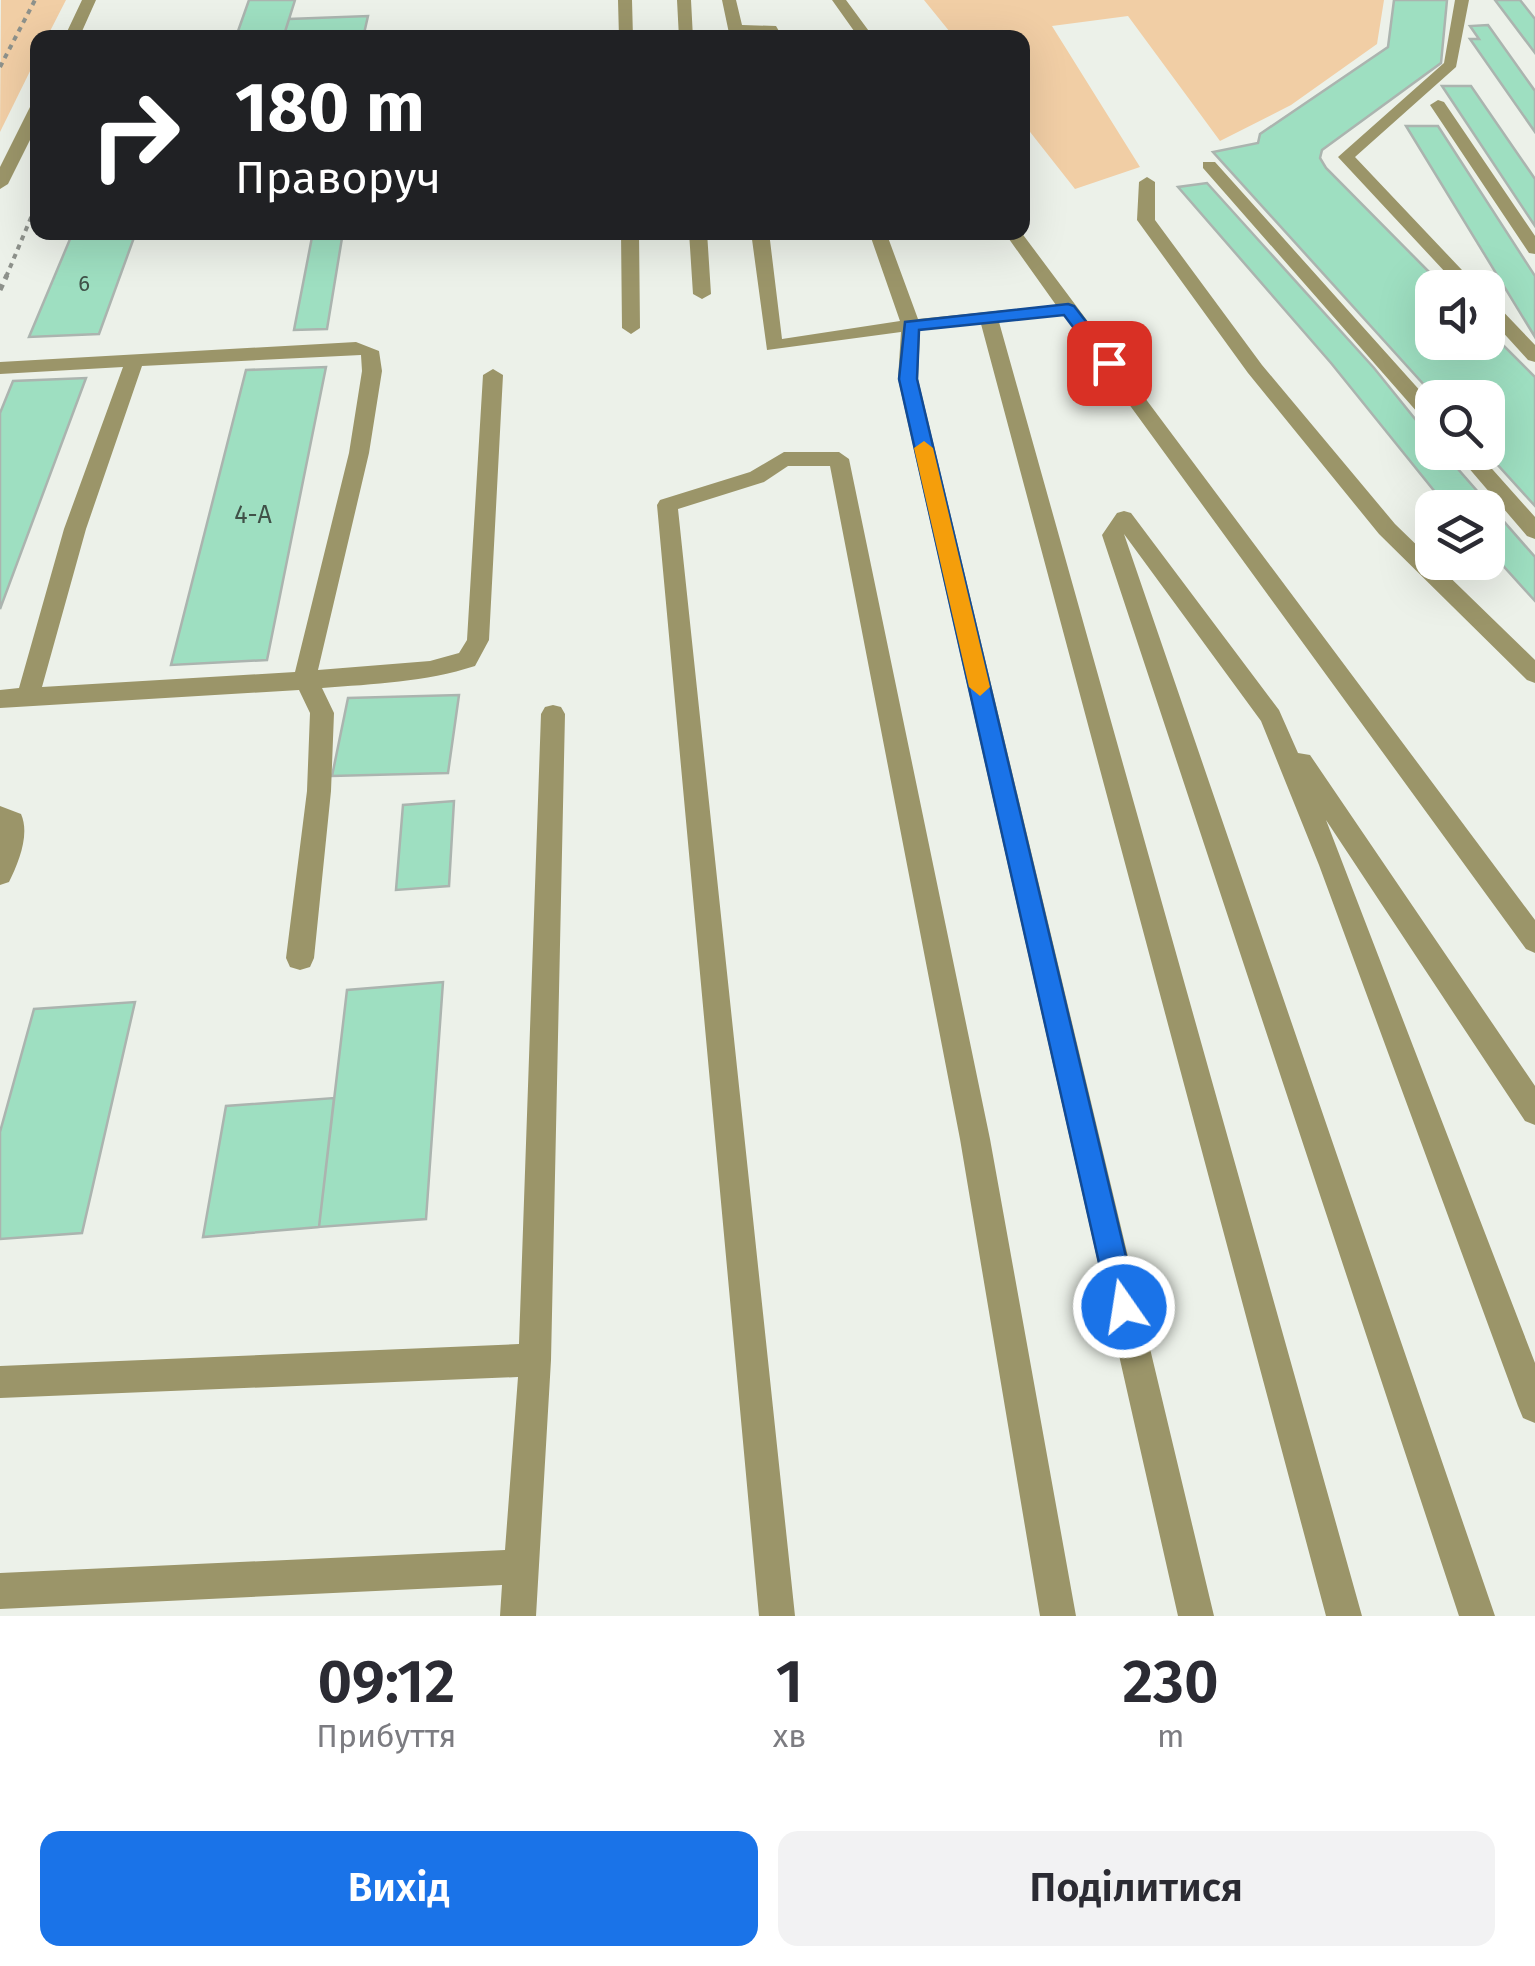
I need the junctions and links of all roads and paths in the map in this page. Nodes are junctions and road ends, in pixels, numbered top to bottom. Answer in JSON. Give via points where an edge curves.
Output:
{"nodes":[{"id":1,"x":36,"y":0,"type":"edge"},
{"id":2,"x":89,"y":0,"type":"edge"},
{"id":3,"x":625,"y":0,"type":"edge"},
{"id":4,"x":684,"y":0,"type":"edge"},
{"id":5,"x":729,"y":0,"type":"edge"},
{"id":6,"x":839,"y":0,"type":"edge"},
{"id":7,"x":1462,"y":0,"type":"edge"},
{"id":8,"x":75,"y":30,"type":"edge"},
{"id":9,"x":626,"y":30,"type":"edge"},
{"id":10,"x":686,"y":30,"type":"edge"},
{"id":11,"x":735,"y":30,"type":"edge"},
{"id":12,"x":862,"y":30,"type":"edge"},
{"id":13,"x":0,"y":67,"type":"edge"},
{"id":14,"x":1438,"y":105,"type":"dead end"},
{"id":15,"x":30,"y":123,"type":"edge"},
{"id":16,"x":1209,"y":164,"type":"dead end"},
{"id":17,"x":1147,"y":182,"type":"dead end"},
{"id":18,"x":0,"y":184,"type":"edge"},
{"id":19,"x":30,"y":220,"type":"edge"},
{"id":20,"x":630,"y":240,"type":"edge"},
{"id":21,"x":699,"y":240,"type":"edge"},
{"id":22,"x":761,"y":240,"type":"edge"},
{"id":23,"x":881,"y":240,"type":"edge"},
{"id":24,"x":1018,"y":240,"type":"edge"},
{"id":25,"x":1535,"y":249,"type":"edge"},
{"id":26,"x":12,"y":262,"type":"junction"},
{"id":27,"x":0,"y":264,"type":"edge"},
{"id":28,"x":1453,"y":270,"type":"edge"},
{"id":29,"x":0,"y":290,"type":"edge"},
{"id":30,"x":702,"y":294,"type":"dead end"},
{"id":31,"x":1068,"y":309,"type":"junction"},
{"id":32,"x":988,"y":318,"type":"junction"},
{"id":33,"x":1505,"y":324,"type":"edge"},
{"id":34,"x":911,"y":325,"type":"junction"},
{"id":35,"x":632,"y":328,"type":"dead end"},
{"id":36,"x":1535,"y":356,"type":"edge"},
{"id":37,"x":134,"y":362,"type":"junction"},
{"id":38,"x":0,"y":368,"type":"edge"},
{"id":39,"x":493,"y":374,"type":"dead end"},
{"id":40,"x":1415,"y":397,"type":"edge"},
{"id":41,"x":1481,"y":470,"type":"edge"},
{"id":42,"x":1535,"y":531,"type":"edge"},
{"id":43,"x":1535,"y":674,"type":"edge"},
{"id":44,"x":305,"y":678,"type":"junction"},
{"id":45,"x":28,"y":697,"type":"junction"},
{"id":46,"x":0,"y":699,"type":"edge"},
{"id":47,"x":553,"y":714,"type":"dead end"},
{"id":48,"x":1271,"y":717,"type":"junction"},
{"id":49,"x":0,"y":816,"type":"edge"},
{"id":50,"x":0,"y":874,"type":"edge"},
{"id":51,"x":1535,"y":941,"type":"edge"},
{"id":52,"x":300,"y":958,"type":"dead end"},
{"id":53,"x":1535,"y":1111,"type":"edge"},
{"id":54,"x":535,"y":1360,"type":"junction"},
{"id":55,"x":0,"y":1382,"type":"edge"},
{"id":56,"x":1535,"y":1406,"type":"edge"},
{"id":57,"x":520,"y":1567,"type":"junction"},
{"id":58,"x":0,"y":1591,"type":"edge"},
{"id":59,"x":518,"y":1616,"type":"edge"},
{"id":60,"x":777,"y":1616,"type":"edge"},
{"id":61,"x":1058,"y":1616,"type":"edge"},
{"id":62,"x":1196,"y":1616,"type":"edge"},
{"id":63,"x":1344,"y":1616,"type":"edge"},
{"id":64,"x":1477,"y":1616,"type":"edge"}],
"edges":[{"from":1,"to":13,"type":"path"},
{"from":2,"to":8,"type":"street"},
{"from":3,"to":9,"type":"street"},
{"from":4,"to":10,"type":"street"},
{"from":5,"to":11,"type":"street"},
{"from":6,"to":12,"type":"street"},
{"from":7,"to":28,"type":"street","via":[[1451,64],[1346,157]]},
{"from":14,"to":25,"type":"street"},
{"from":15,"to":18,"type":"street"},
{"from":16,"to":40,"type":"street"},
{"from":17,"to":43,"type":"street","via":[[1146,220],[1255,369],[1387,528]]},
{"from":19,"to":26,"type":"path"},
{"from":20,"to":35,"type":"street"},
{"from":21,"to":30,"type":"street"},
{"from":22,"to":34,"type":"street","via":[[774,346]]},
{"from":23,"to":34,"type":"street"},
{"from":24,"to":31,"type":"street"},
{"from":26,"to":27,"type":"path"},
{"from":26,"to":29,"type":"path"},
{"from":31,"to":32,"type":"street"},
{"from":31,"to":51,"type":"street"},
{"from":32,"to":34,"type":"street"},
{"from":32,"to":63,"type":"street"},
{"from":33,"to":36,"type":"street"},
{"from":34,"to":62,"type":"street","via":[[908,379]]},
{"from":37,"to":38,"type":"street"},
{"from":37,"to":44,"type":"street","via":[[356,348],[375,360]]},
{"from":37,"to":45,"type":"street","via":[[75,529]]},
{"from":39,"to":44,"type":"street","via":[[478,640],[467,660],[430,670]]},
{"from":41,"to":42,"type":"street"},
{"from":44,"to":45,"type":"street"},
{"from":44,"to":52,"type":"street","via":[[322,713]]},
{"from":45,"to":46,"type":"street"},
{"from":47,"to":54,"type":"street"},
{"from":48,"to":53,"type":"street"},
{"from":48,"to":56,"type":"street"},
{"from":48,"to":64,"type":"street","via":[[1124,518],[1113,535]]},
{"from":49,"to":50,"type":"street","via":[[12,821]]},
{"from":54,"to":55,"type":"street"},
{"from":54,"to":57,"type":"street"},
{"from":57,"to":58,"type":"street"},
{"from":57,"to":59,"type":"street"},
{"from":60,"to":61,"type":"street","via":[[667,505],[757,477],[784,459],[839,459],[975,1139]]}]}
